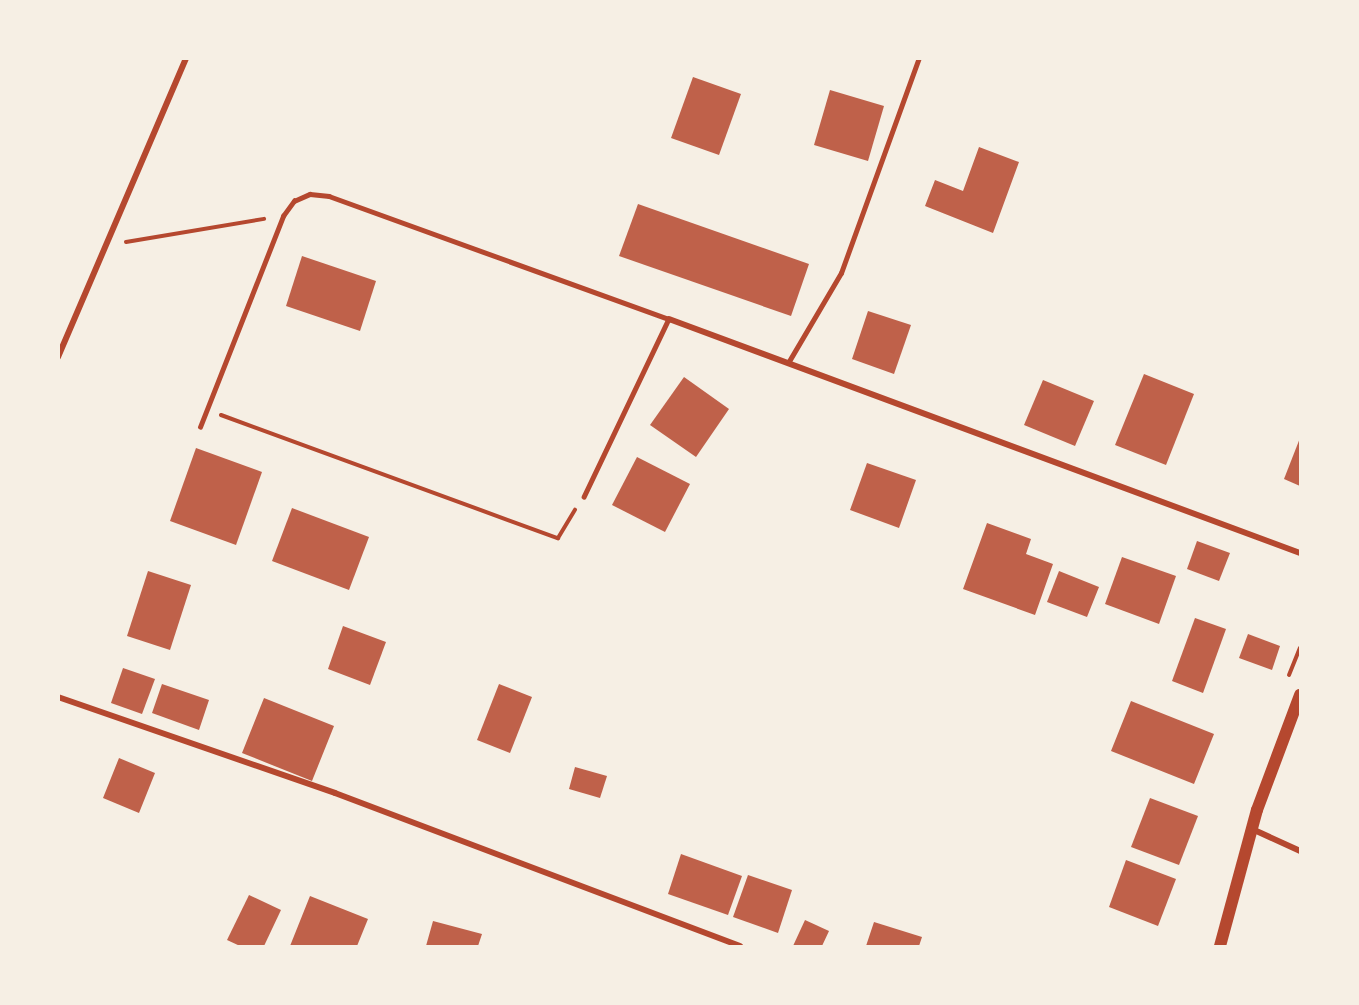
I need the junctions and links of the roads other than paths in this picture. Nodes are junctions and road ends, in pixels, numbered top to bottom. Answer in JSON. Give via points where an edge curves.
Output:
{"nodes":[{"id":1,"x":186,"y":58,"type":"edge"},
{"id":2,"x":919,"y":58,"type":"edge"},
{"id":3,"x":669,"y":319,"type":"junction"},
{"id":4,"x":58,"y":357,"type":"edge"},
{"id":5,"x":788,"y":363,"type":"junction"},
{"id":6,"x":200,"y":427,"type":"dead end"},
{"id":7,"x":584,"y":497,"type":"road end"},
{"id":8,"x":1300,"y":553,"type":"edge"},
{"id":9,"x":1300,"y":695,"type":"edge"},
{"id":10,"x":58,"y":697,"type":"edge"},
{"id":11,"x":1251,"y":829,"type":"junction"},
{"id":12,"x":1300,"y":851,"type":"edge"},
{"id":13,"x":740,"y":946,"type":"edge"},
{"id":14,"x":1220,"y":946,"type":"edge"}],
"edges":[{"from":1,"to":4,"type":"street"},
{"from":2,"to":5,"type":"lane","via":[[841,273]]},
{"from":3,"to":5,"type":"street"},
{"from":3,"to":6,"type":"lane","via":[[329,196],[310,194],[294,201],[282,216]]},
{"from":3,"to":7,"type":"lane"},
{"from":5,"to":8,"type":"street"},
{"from":9,"to":11,"type":"main road"},
{"from":10,"to":13,"type":"street","via":[[335,793]]},
{"from":11,"to":12,"type":"street"},
{"from":11,"to":14,"type":"main road"}]}
